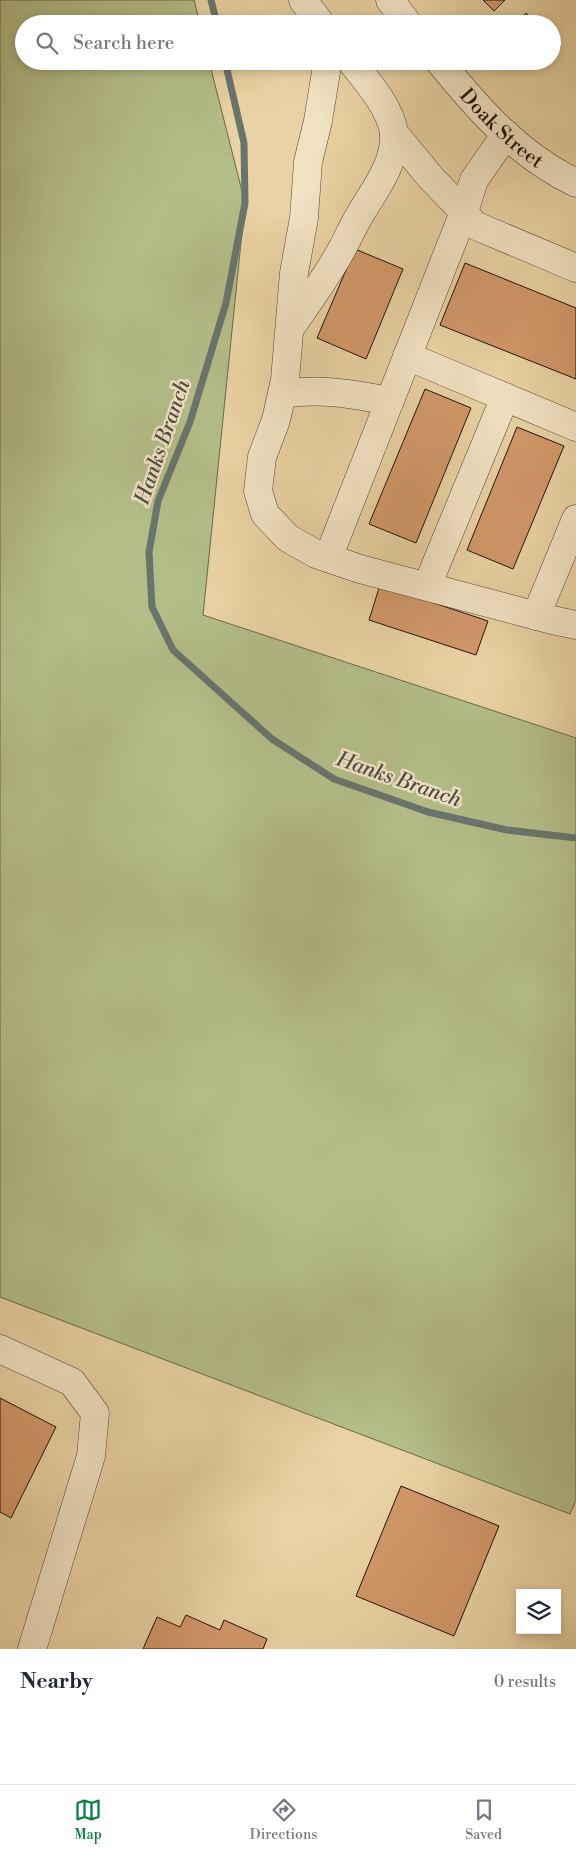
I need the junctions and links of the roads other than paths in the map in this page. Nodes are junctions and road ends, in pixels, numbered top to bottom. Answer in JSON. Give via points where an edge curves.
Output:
{"nodes":[{"id":1,"x":390,"y":0,"type":"edge"},
{"id":2,"x":401,"y":15,"type":"edge"},
{"id":3,"x":326,"y":70,"type":"edge"},
{"id":4,"x":358,"y":70,"type":"edge"},
{"id":5,"x":447,"y":70,"type":"edge"},
{"id":6,"x":394,"y":133,"type":"junction"},
{"id":7,"x":506,"y":134,"type":"junction"},
{"id":8,"x":576,"y":183,"type":"edge"},
{"id":9,"x":464,"y":212,"type":"junction"},
{"id":10,"x":576,"y":268,"type":"edge"},
{"id":11,"x":288,"y":330,"type":"junction"},
{"id":12,"x":407,"y":356,"type":"junction"},
{"id":13,"x":282,"y":394,"type":"junction"},
{"id":14,"x":504,"y":397,"type":"junction"},
{"id":15,"x":389,"y":401,"type":"junction"},
{"id":16,"x":576,"y":427,"type":"edge"},
{"id":17,"x":576,"y":519,"type":"edge"},
{"id":18,"x":328,"y":558,"type":"junction"},
{"id":19,"x":427,"y":586,"type":"junction"},
{"id":20,"x":536,"y":616,"type":"junction"},
{"id":21,"x":576,"y":625,"type":"edge"},
{"id":22,"x":0,"y":1349,"type":"edge"},
{"id":23,"x":32,"y":1649,"type":"edge"}],
"edges":[{"from":1,"to":2,"type":"street"},
{"from":3,"to":11,"type":"street","via":[[308,162],[304,218]]},
{"from":4,"to":6,"type":"street","via":[[388,114]]},
{"from":5,"to":7,"type":"street","name":"Doak Street","via":[[491,122]]},
{"from":6,"to":9,"type":"street"},
{"from":6,"to":11,"type":"street","via":[[387,168],[377,189],[343,248]]},
{"from":7,"to":8,"type":"street","name":"Doak Street","via":[[533,157]]},
{"from":7,"to":9,"type":"street","via":[[474,180]]},
{"from":9,"to":10,"type":"street","via":[[474,225]]},
{"from":9,"to":12,"type":"street"},
{"from":11,"to":13,"type":"street"},
{"from":12,"to":14,"type":"street"},
{"from":12,"to":15,"type":"street"},
{"from":13,"to":15,"type":"street","via":[[346,392]]},
{"from":13,"to":18,"type":"street","via":[[262,458],[258,491],[265,514],[288,538]]},
{"from":14,"to":16,"type":"street"},
{"from":14,"to":19,"type":"street"},
{"from":15,"to":18,"type":"street"},
{"from":17,"to":20,"type":"street"},
{"from":18,"to":19,"type":"street"},
{"from":19,"to":20,"type":"street"},
{"from":20,"to":21,"type":"street"},
{"from":22,"to":23,"type":"street","via":[[72,1382],[95,1413],[91,1456]]}]}
